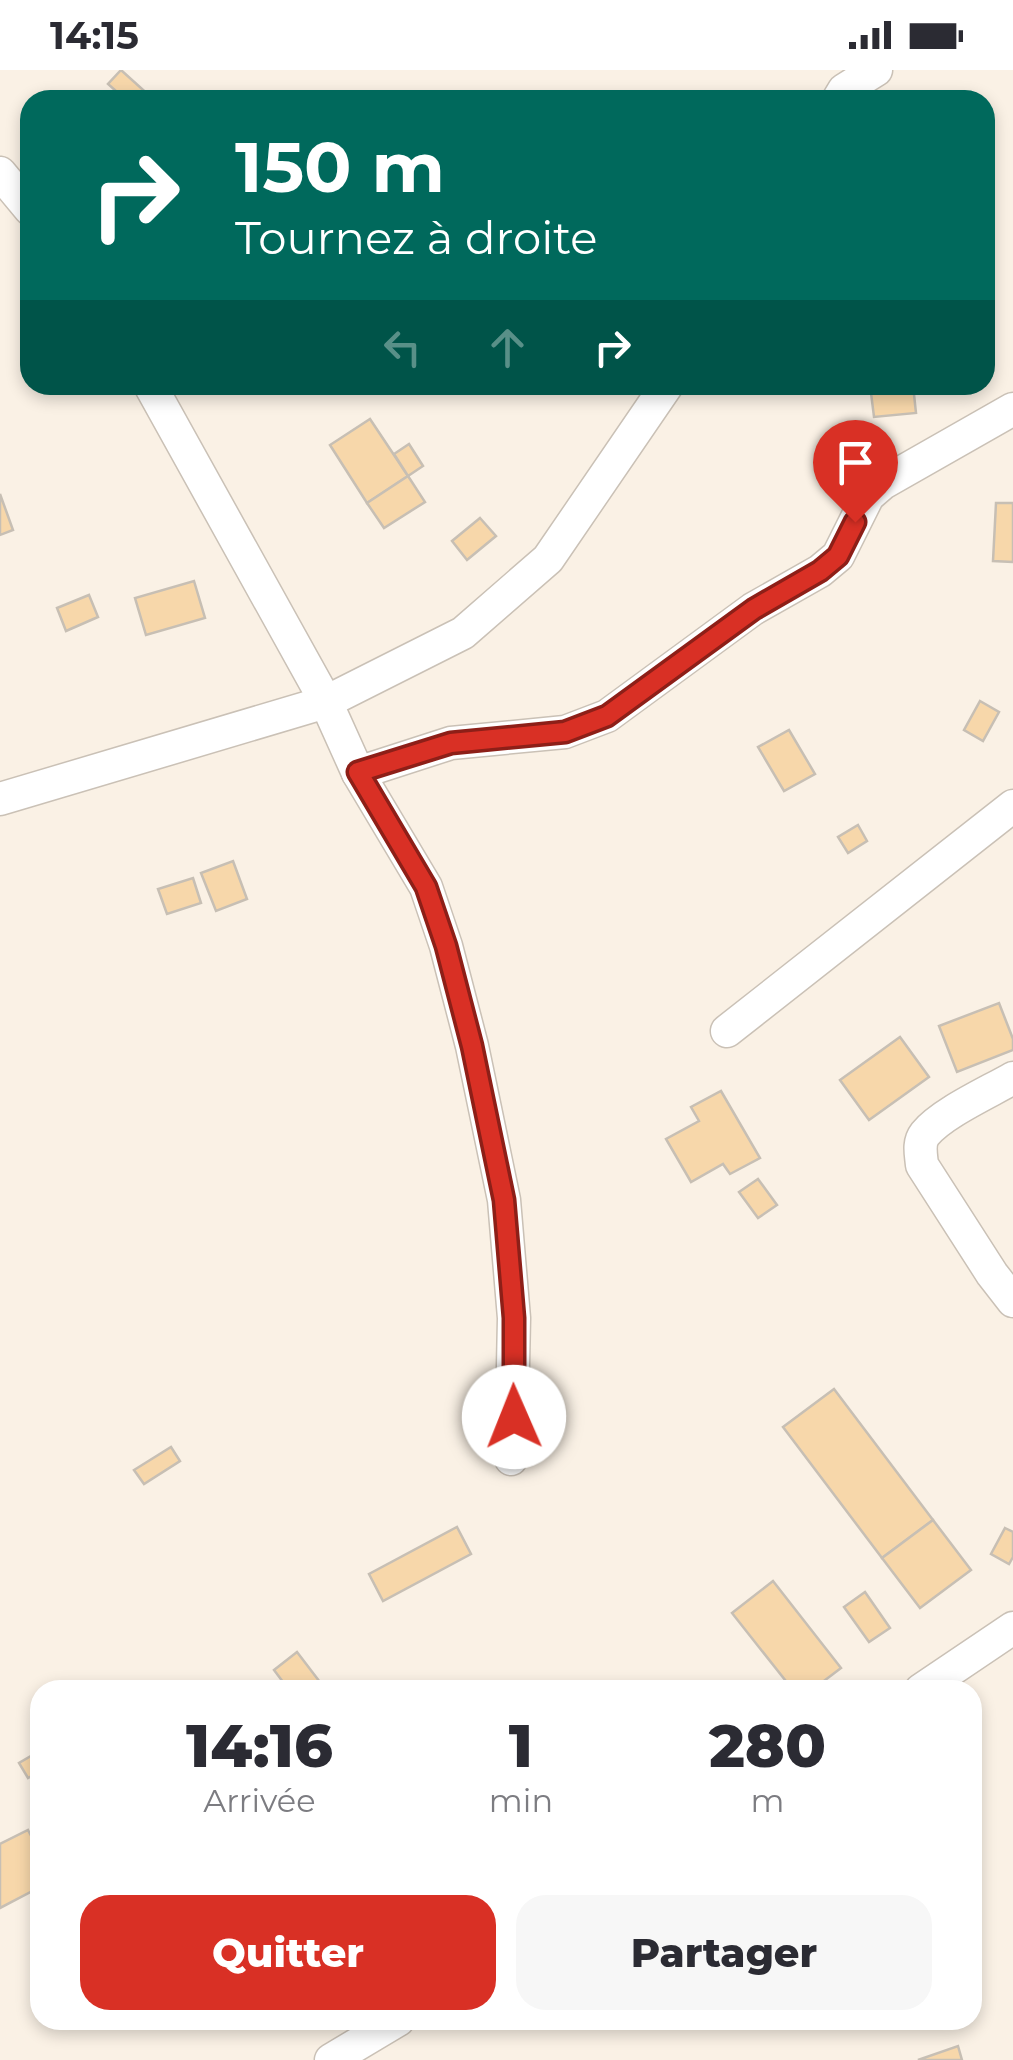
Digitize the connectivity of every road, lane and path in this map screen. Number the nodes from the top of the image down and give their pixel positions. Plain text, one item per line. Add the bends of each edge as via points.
1 (876, 70) edge
2 (844, 90) edge
3 (0, 172) edge
4 (20, 197) edge
5 (156, 395) edge
6 (659, 395) edge
7 (1013, 409) edge
8 (326, 702) junction
9 (358, 772) junction
10 (0, 798) edge
11 (1013, 806) edge
12 (727, 1032) dead end
13 (1013, 1078) edge
14 (1013, 1301) edge
15 (511, 1459) dead end
16 (1013, 1628) edge
17 (936, 1680) edge
18 (382, 2030) edge
19 (332, 2060) edge

1 - 2 street
3 - 4 street
5 - 8 street
6 - 8 street via 548,559 463,634
7 - 9 street via 884,483 868,496 838,556 607,716 565,732 451,743
8 - 9 street
8 - 10 street
9 - 15 street via 426,887 472,1046 504,1200 514,1318
11 - 12 street
13 - 14 street via 944,1118 920,1146 922,1164
16 - 17 street
18 - 19 street

